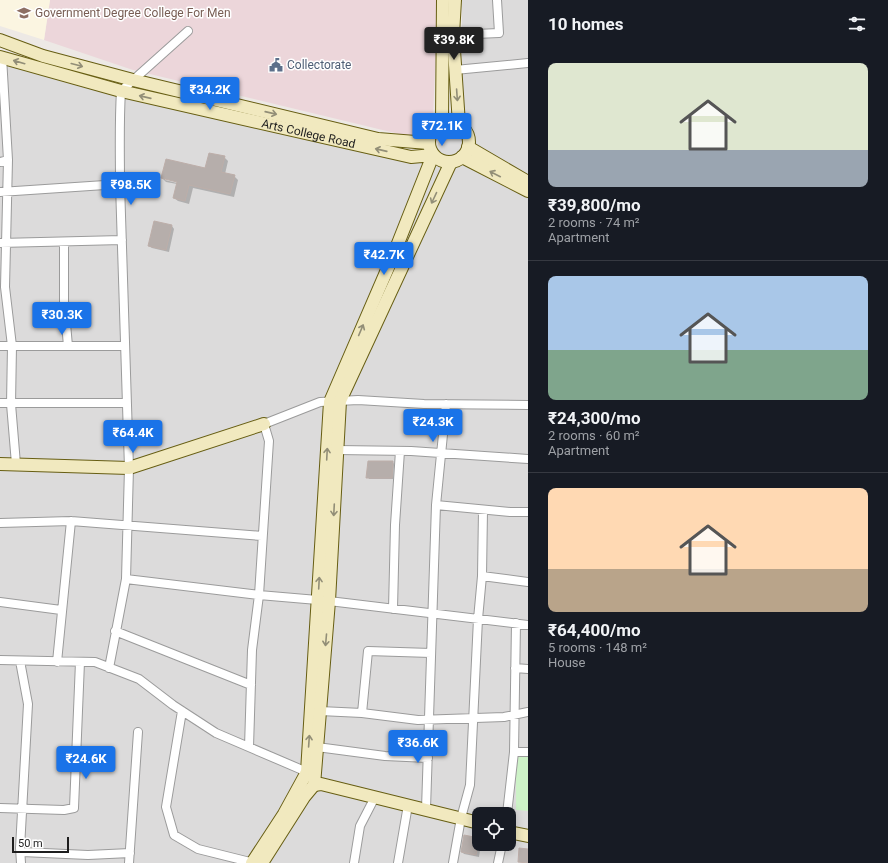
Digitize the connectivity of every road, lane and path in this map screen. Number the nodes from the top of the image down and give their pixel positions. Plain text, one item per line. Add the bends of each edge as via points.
1 (443, 0) edge
2 (455, 0) edge
3 (497, 0) edge
4 (188, 31) dead end
5 (453, 35) junction
6 (0, 40) edge
7 (1, 57) edge
8 (528, 63) edge
9 (455, 70) junction
10 (134, 80) junction
11 (121, 91) junction
12 (442, 122) junction
13 (459, 124) junction
14 (428, 143) junction
15 (465, 152) junction
16 (433, 155) junction
17 (4, 161) edge
18 (451, 162) junction
19 (528, 182) edge
20 (120, 184) junction
21 (4, 191) edge
22 (528, 192) edge
23 (122, 240) junction
24 (64, 242) junction
25 (3, 243) edge
26 (0, 346) edge
27 (12, 346) junction
28 (68, 346) junction
29 (125, 346) junction
30 (335, 401) junction
31 (0, 403) edge
32 (11, 403) junction
33 (126, 403) junction
34 (446, 404) junction
35 (528, 405) edge
36 (264, 424) junction
37 (337, 450) junction
38 (400, 451) junction
39 (442, 453) junction
40 (528, 460) edge
41 (0, 464) edge
42 (16, 464) junction
43 (129, 468) junction
44 (436, 505) junction
45 (483, 510) junction
46 (528, 512) edge
47 (71, 521) junction
48 (0, 523) edge
49 (128, 525) junction
50 (262, 536) junction
51 (482, 576) junction
52 (126, 580) junction
53 (528, 582) edge
54 (259, 595) junction
55 (324, 601) junction
56 (0, 602) edge
57 (393, 609) junction
58 (61, 610) junction
59 (434, 614) junction
60 (478, 619) junction
61 (516, 623) junction
62 (528, 625) edge
63 (115, 631) junction
64 (431, 653) junction
65 (0, 660) edge
66 (20, 661) junction
67 (57, 662) junction
68 (80, 662) junction
69 (109, 668) junction
70 (515, 668) junction
71 (528, 669) edge
72 (251, 685) junction
73 (182, 711) junction
74 (320, 711) junction
75 (528, 712) edge
76 (362, 713) junction
77 (514, 714) junction
78 (473, 718) junction
79 (429, 719) junction
80 (138, 732) dead end
81 (249, 747) junction
82 (317, 747) junction
83 (514, 752) junction
84 (528, 752) edge
85 (428, 758) junction
86 (306, 772) junction
87 (314, 785) junction
88 (375, 797) junction
89 (408, 805) junction
90 (508, 807) edge
91 (0, 808) edge
92 (22, 808) junction
93 (426, 809) junction
94 (461, 818) junction
95 (472, 821) edge
96 (516, 833) edge
97 (528, 836) edge
98 (501, 851) edge
99 (22, 852) junction
100 (130, 853) junction
101 (21, 863) edge
102 (129, 863) edge
103 (253, 863) edge
104 (262, 863) edge
105 (354, 863) edge
106 (398, 863) edge
107 (453, 863) edge
108 (498, 863) edge

1 - 12 main road
2 - 5 main road
3 - 5 street via 499,32
4 - 10 street
5 - 9 main road
6 -> 10 main road via 43,56
11 -> 7 main road, Arts College Road
7 - 17 street
8 - 9 street
9 -> 13 main road
10 - 11 street
10 -> 14 main road via 378,139
16 -> 11 main road, Arts College Road via 411,157
11 - 20 street via 118,131 121,140
12 - 13 main road
12 - 14 main road via 432,130
13 - 15 main road via 468,134
14 - 16 main road
15 - 18 main road
15 - 19 main road
22 -> 15 main road
16 - 18 main road via 441,161
30 -> 16 main road
17 - 21 street
18 -> 30 main road
20 - 21 street
20 - 23 street
21 - 25 street
23 - 24 street
23 - 29 street
24 - 25 street
24 - 28 street via 64,301
25 - 27 street
26 - 27 street
27 - 28 street
27 - 32 street
28 - 29 street
29 - 33 street
30 - 34 street
30 - 36 street via 320,402
30 - 37 main road
55 -> 30 main road
31 - 32 street
32 - 33 street
32 - 42 street
33 - 43 street
34 - 35 street
34 - 39 street
36 - 43 main road
36 - 50 street via 269,441
37 - 38 street
37 -> 55 main road
38 - 39 street
38 - 57 street
39 - 40 street
39 - 44 street
41 - 42 main road
42 - 43 main road
43 - 49 street
44 - 45 street
44 - 59 street
45 - 46 street
45 - 51 street
47 - 48 street
47 - 49 street
47 - 58 street
49 - 50 street
49 - 52 street
50 - 54 street
51 - 53 street
51 - 60 street
52 - 54 street
52 - 63 street
54 - 55 street
54 - 72 street via 252,650
55 - 57 street
55 -> 74 main road
86 -> 55 main road
56 - 58 street
57 - 59 street
58 - 67 street
59 - 60 street
59 - 64 street
60 - 61 street
60 - 78 street
61 - 62 street
61 - 70 street
63 - 69 street
63 - 72 street
64 - 76 street via 368,650
64 - 79 street
65 - 66 street
66 - 67 street
66 - 92 street via 28,704
67 - 68 street
68 - 69 street via 95,662
68 - 92 street via 74,808
69 - 73 street via 139,680
70 - 71 street
70 - 77 street
72 - 81 street
73 - 81 street via 216,732
73 - 103 street via 166,807 174,834 198,849
74 - 76 street
74 - 82 main road
75 - 77 street
76 - 79 street
77 - 78 street via 504,717
77 - 83 street
78 - 79 street
78 - 94 street via 470,785
79 - 85 street
80 - 100 street
81 - 86 street
82 - 85 street via 386,756
82 - 87 main road
83 - 84 street
83 - 90 street
85 - 93 street
86 - 87 street
86 - 103 main road via 284,814
87 - 88 main road via 321,784
87 - 104 main road
88 - 89 main road
88 - 105 street via 360,826
89 - 93 main road
89 - 106 street
91 - 92 street
92 - 99 street
93 - 94 main road
94 - 95 main road
94 - 107 street
96 - 97 main road
98 - 108 street
99 - 100 street via 88,856
99 - 101 street
100 - 102 street

